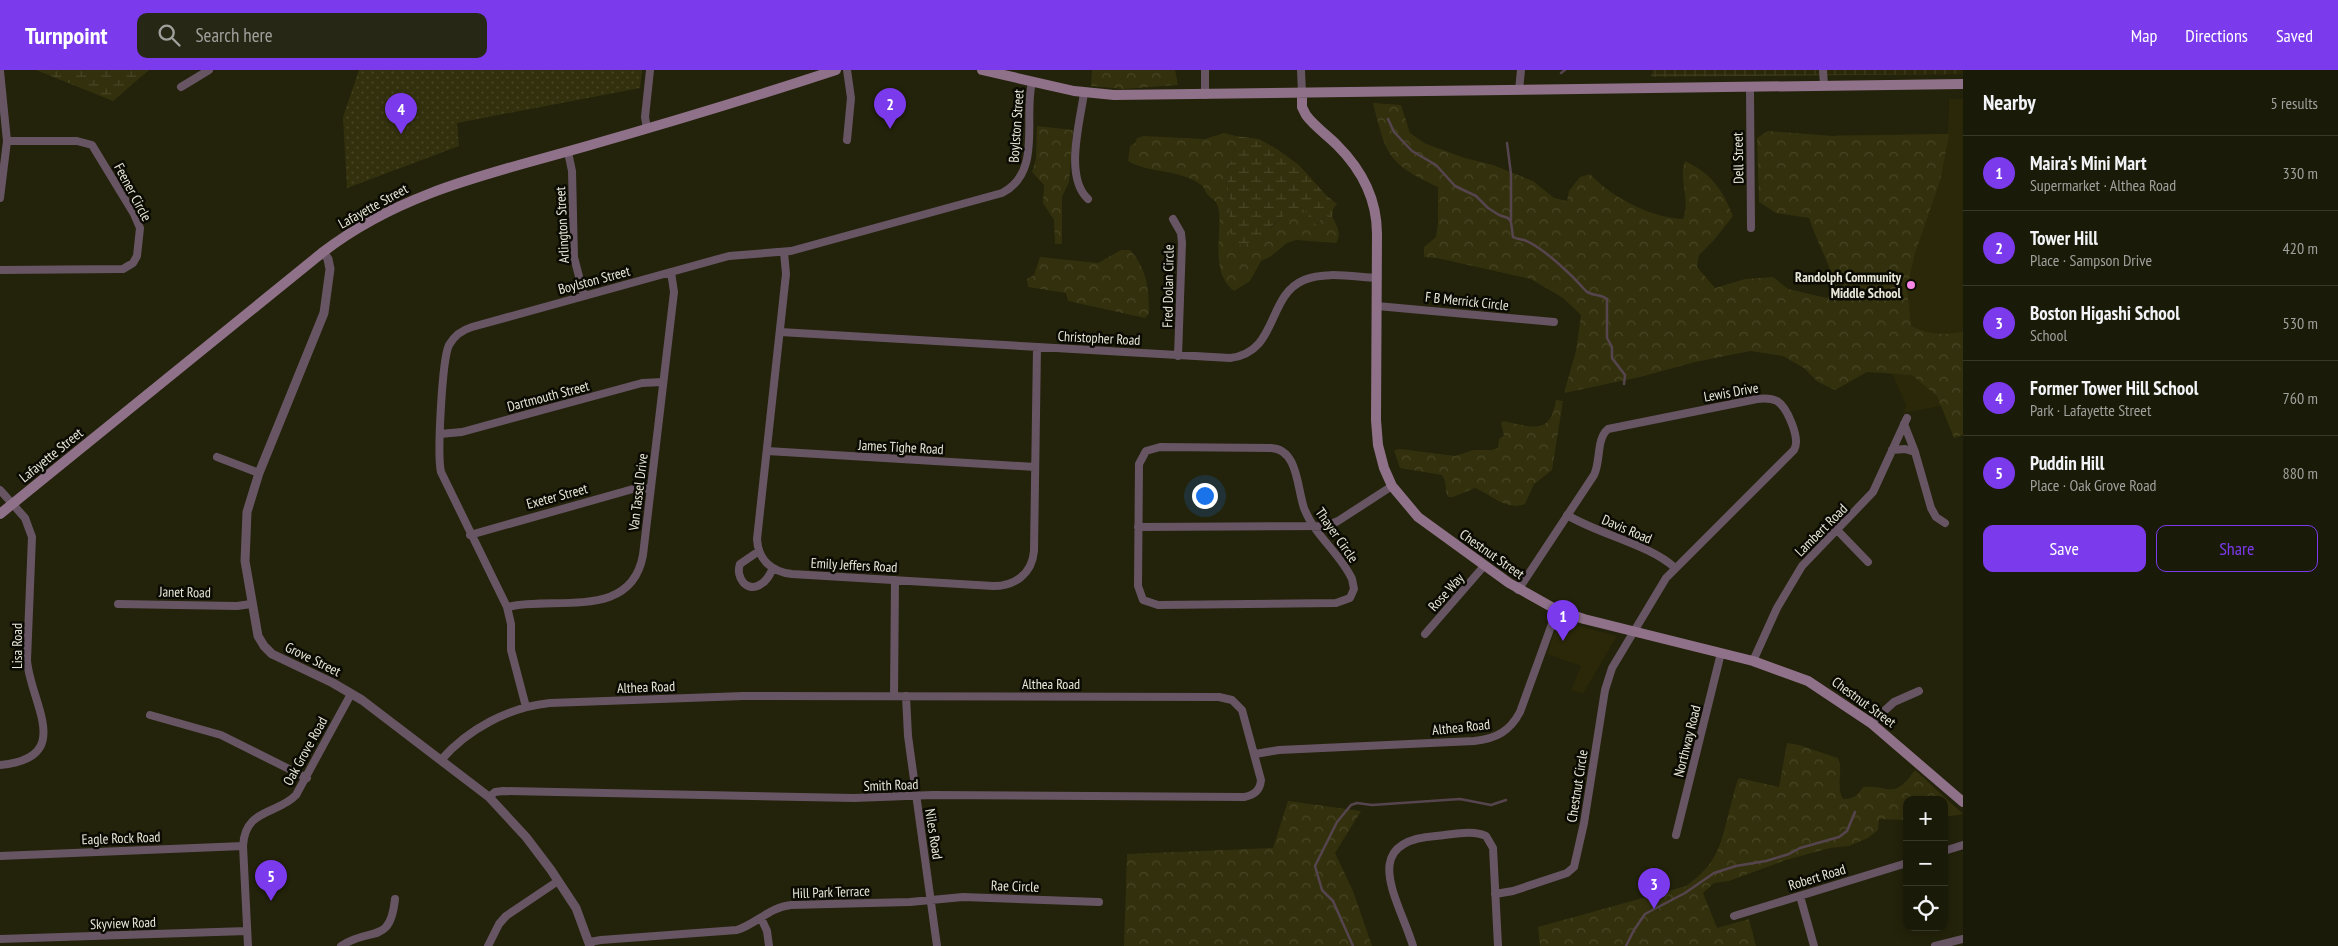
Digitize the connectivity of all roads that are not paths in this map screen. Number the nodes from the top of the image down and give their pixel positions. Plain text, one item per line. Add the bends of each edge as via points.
1 (209, 70) edge
2 (650, 70) edge
3 (836, 70) edge
4 (847, 70) edge
5 (982, 70) edge
6 (1205, 70) edge
7 (1301, 70) edge
8 (1521, 70) edge
9 (1823, 70) edge
10 (0, 71) edge
11 (1032, 82) junction
12 (1963, 84) edge
13 (1824, 86) junction
14 (181, 87) dead end
15 (1750, 87) junction
16 (1519, 90) junction
17 (1084, 93) junction
18 (1302, 93) junction
19 (1204, 94) junction
20 (647, 129) junction
21 (847, 140) dead end
22 (7, 141) junction
23 (568, 152) junction
24 (0, 198) edge
25 (1088, 199) dead end
26 (1173, 218) dead end
27 (1751, 228) dead end
28 (323, 252) junction
29 (784, 252) junction
30 (0, 270) edge
31 (671, 272) junction
32 (1377, 278) junction
33 (584, 296) junction
34 (1377, 306) junction
35 (1554, 322) dead end
36 (780, 332) junction
37 (1036, 347) junction
38 (1178, 356) junction
39 (663, 382) junction
40 (440, 434) junction
41 (1892, 450) junction
42 (767, 451) junction
43 (1915, 452) junction
44 (217, 457) dead end
45 (1035, 467) junction
46 (259, 473) junction
47 (1392, 486) junction
48 (651, 488) junction
49 (0, 490) edge
50 (12, 504) junction
51 (0, 514) edge
52 (1568, 515) junction
53 (1945, 523) dead end
54 (1314, 526) junction
55 (1138, 527) junction
56 (1836, 530) junction
57 (470, 535) junction
58 (759, 552) junction
59 (1868, 562) dead end
60 (1484, 566) junction
61 (773, 568) junction
62 (1675, 568) junction
63 (895, 580) junction
64 (1518, 590) junction
65 (118, 604) dead end
66 (251, 604) junction
67 (507, 607) junction
68 (1556, 610) junction
69 (1635, 632) junction
70 (1425, 634) dead end
71 (1721, 653) junction
72 (1753, 661) junction
73 (1919, 691) dead end
74 (351, 694) junction
75 (894, 696) junction
76 (906, 696) junction
77 (526, 707) junction
78 (150, 715) dead end
79 (1871, 723) junction
80 (1255, 754) junction
81 (441, 760) junction
82 (0, 764) edge
83 (306, 778) junction
84 (489, 797) junction
85 (916, 797) junction
86 (1963, 802) edge
87 (1676, 835) dead end
88 (1963, 845) edge
89 (243, 846) junction
90 (1948, 850) edge
91 (0, 856) edge
92 (1903, 864) edge
93 (558, 881) junction
94 (1496, 894) junction
95 (1800, 896) junction
96 (395, 899) dead end
97 (931, 900) junction
98 (1099, 902) dead end
99 (1734, 916) dead end
100 (761, 918) junction
101 (247, 930) junction
102 (1963, 939) edge
103 (0, 940) edge
104 (589, 944) edge
105 (248, 946) edge
106 (341, 946) edge
107 (488, 946) edge
108 (768, 946) edge
109 (937, 946) edge
110 (1413, 946) edge
111 (1498, 946) edge
112 (1814, 946) edge
113 (1935, 946) edge

1 - 14 street
2 - 20 street via 645,116
3 - 20 main road, Lafayette Street
4 - 21 street via 851,98
5 - 11 main road
6 - 19 street
7 - 18 street
8 - 16 street
9 - 13 street
10 - 22 street
11 - 17 main road
11 - 29 street, Boylston Street via 1027,165 1019,180 1007,191
12 - 13 main road
13 - 15 main road
15 - 16 main road
15 - 27 street, Dell Street
16 - 18 main road
17 - 19 main road
17 - 25 street via 1075,173 1078,188
18 - 19 main road
18 - 32 main road, Chestnut Street via 1306,116 1352,162 1371,195 1377,221
20 - 23 main road, Lafayette Street
22 - 24 street
22 - 30 street, Feener Circle via 77,141 92,145 136,219 140,240 136,260 123,269
23 - 28 main road, Lafayette Street via 416,198 370,220
23 - 33 street, Arlington Street via 572,171 574,257
26 - 38 street, Fred Dolan Circle via 1182,243
28 - 46 street, Grove Street via 330,269 324,313
28 - 50 main road, Lafayette Street
29 - 31 street, Boylston Street via 735,255
29 - 36 street via 786,274
31 - 33 street, Boylston Street
31 - 39 street, Van Tassel Drive via 674,292
32 - 34 main road, Chestnut Street
32 - 38 street, Christopher Road via 1328,276 1306,279 1288,291 1263,340 1249,353 1230,358
33 - 40 street, Boylston Street via 472,327 457,335 447,351
34 - 35 street, F B Merrick Circle
34 - 47 main road, Chestnut Street via 1376,434 1382,463
36 - 37 street, Christopher Road
36 - 42 street
37 - 38 street, Christopher Road
37 - 45 street, Emily Jeffers Road
39 - 40 street, Dartmouth Street via 642,383 462,432
39 - 48 street, Van Tassel Drive
40 - 57 street, Boylston Street via 441,472
41 - 43 street via 1905,448
41 - 43 street, Lambert Road via 1906,421
41 - 56 street, Lambert Road via 1870,497
42 - 45 street, James Tighe Road
42 - 58 street
43 - 53 street via 1929,504 1936,517
44 - 46 street
45 - 63 street, Emily Jeffers Road via 1034,556 1022,577 1014,583 998,586
46 - 66 street, Grove Street via 245,532
47 - 54 street via 1333,524
47 - 60 main road, Chestnut Street via 1418,517
48 - 57 street, Exeter Street via 632,488
48 - 67 street, Van Tassel Drive via 642,560 636,575 622,590 597,601
49 - 50 street, Lisa Road
50 - 51 main road, Lafayette Street
50 - 82 street, Lisa Road via 25,518 32,537 28,666 44,732 40,747 30,757
52 - 62 street, Davis Road via 1588,527 1660,557
52 - 62 street, Lewis Drive via 1594,475 1602,437 1608,429 1757,399 1776,401 1795,432 1796,447
52 - 64 street, Lewis Drive
54 - 55 street
54 - 55 street, Thayer Circle via 1304,509 1292,462 1283,450 1160,447 1149,449 1140,460
54 - 55 street, Thayer Circle via 1352,579 1354,589 1347,601 1150,604 1141,598 1138,590
56 - 59 street
56 - 72 street, Lambert Road via 1799,570
57 - 67 street, Boylston Street
58 - 61 street
58 - 61 street via 740,564 738,574 743,582 751,587 759,586
60 - 64 main road, Chestnut Street
60 - 70 street, Rose Way
61 - 63 street, Emily Jeffers Road via 792,574
62 - 69 street, Lewis Drive via 1658,588
63 - 75 street
64 - 68 main road, Chestnut Street
65 - 66 street, Janet Road
66 - 74 street, Grove Street via 258,636 268,650
67 - 77 street, Boylston Street via 511,650
68 - 69 main road, Chestnut Street
68 - 80 street, Althea Road via 1520,712 1499,735 1474,741 1279,750
69 - 71 main road, Chestnut Street
69 - 94 street, Chestnut Circle via 1612,668 1606,684 1574,867 1567,873
71 - 72 main road, Chestnut Street
71 - 87 street, Northway Road
72 - 79 main road, Chestnut Street via 1808,681
73 - 79 street via 1894,702
74 - 81 street, Grove Street
74 - 83 street, Oak Grove Road
75 - 76 street, Althea Road
75 - 77 street, Althea Road via 727,696
76 - 80 street, Althea Road via 1226,698 1242,710
76 - 85 street, Niles Road
77 - 81 street, Althea Road via 491,721
78 - 83 street via 221,735
79 - 86 main road, Chestnut Street
80 - 85 street, Smith Road via 1260,786 1253,794 1244,797
81 - 84 street, Grove Street
83 - 89 street, Oak Grove Road via 293,798 256,817 246,831
84 - 85 street, Smith Road via 503,791
84 - 93 street, Grove Street via 526,836
85 - 97 street, Niles Road
88 - 90 street
89 - 91 street, Eagle Rock Road
89 - 101 street, Oak Grove Road
92 - 95 street, Robert Road
93 - 104 street, Grove Street via 576,908
93 - 107 street via 506,916
94 - 110 street via 1492,848 1483,835 1423,837 1401,844 1390,859 1388,873
94 - 111 street
95 - 99 street, Robert Road
95 - 112 street
96 - 106 street via 392,919 383,934
97 - 98 street, Rae Circle via 963,897
97 - 100 street, Hill Park Terrace via 786,905
97 - 109 street, Niles Road
100 - 104 street, Hill Park Terrace via 743,928 726,932 606,939
100 - 108 street via 766,926
101 - 103 street, Skyview Road
101 - 105 street, Oak Grove Road
102 - 113 street

